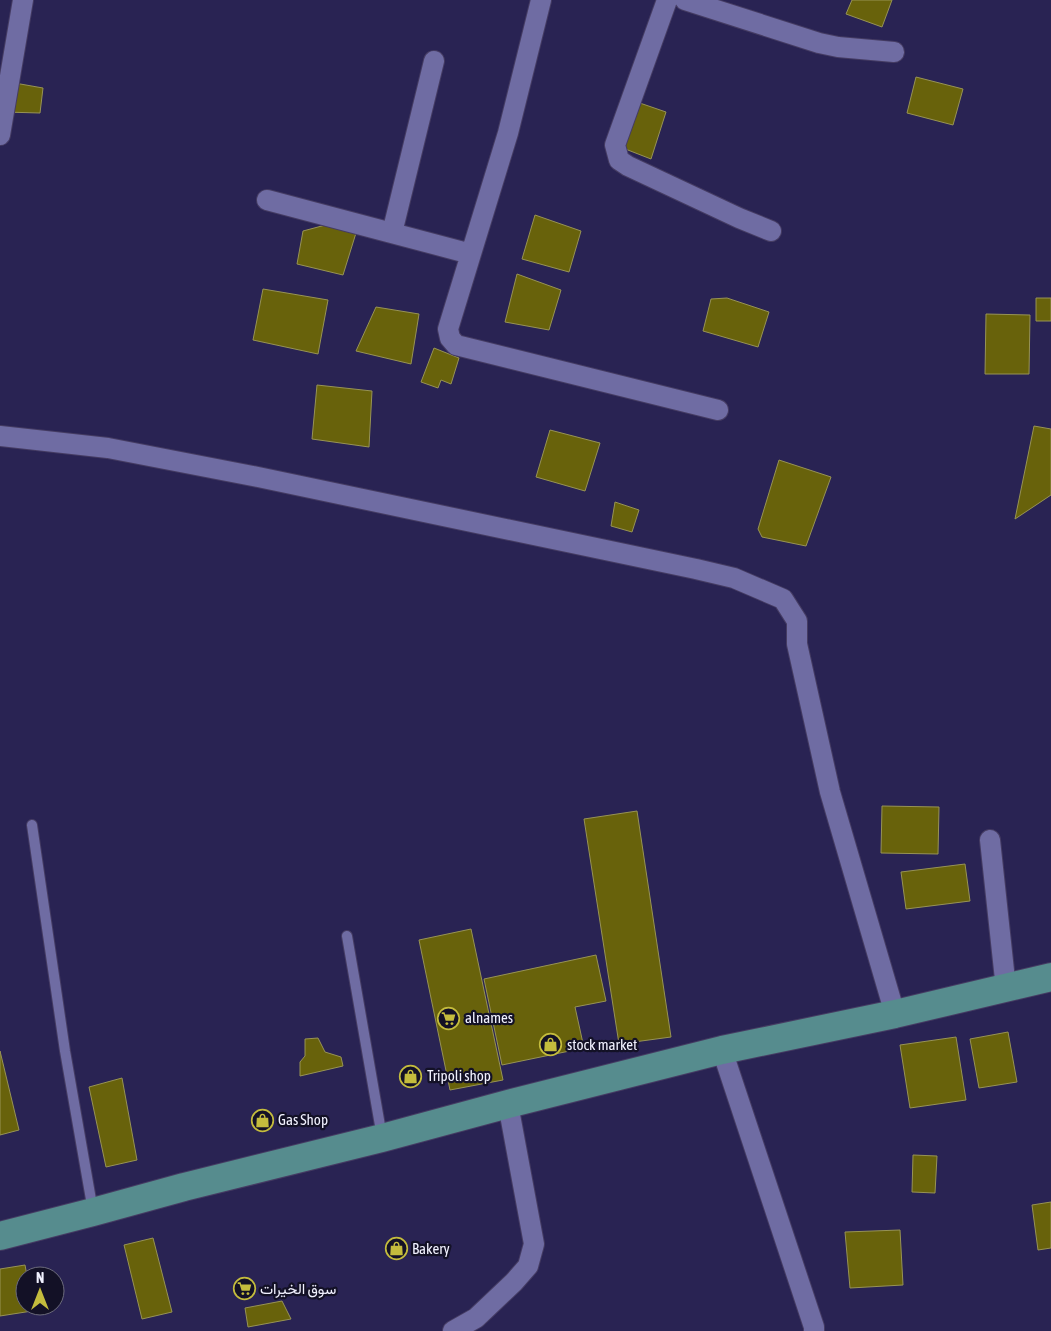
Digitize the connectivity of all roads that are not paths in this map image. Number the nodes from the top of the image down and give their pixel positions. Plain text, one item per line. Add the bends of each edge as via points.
1 (23, 0) edge
2 (541, 0) edge
3 (667, 0) edge
4 (685, 0) edge
5 (894, 52) dead end
6 (434, 61) dead end
7 (0, 135) edge
8 (267, 200) dead end
9 (771, 231) dead end
10 (392, 233) junction
11 (471, 254) junction
12 (718, 410) dead end
13 (0, 436) edge
14 (32, 826) dead end
15 (990, 840) dead end
16 (347, 936) dead end
17 (1051, 977) edge
18 (1006, 989) junction
19 (895, 1014) junction
20 (722, 1050) junction
21 (508, 1104) junction
22 (382, 1138) junction
23 (93, 1212) junction
24 (0, 1236) edge
25 (453, 1331) edge
26 (814, 1331) edge

1 - 7 street
2 - 11 street via 508,133
3 - 9 street via 615,145 619,160
4 - 5 street via 819,43
6 - 10 street
8 - 10 street
10 - 11 street
11 - 12 street via 448,329 456,344
13 - 19 street via 108,448 278,481 696,569 734,578 783,599 796,620 796,644 830,792
14 - 23 lane via 65,1051
15 - 18 street
16 - 22 lane
17 - 18 main road
18 - 19 main road
19 - 20 main road
20 - 21 main road
20 - 26 street
21 - 22 main road
21 - 25 street via 534,1244 528,1266 514,1282 476,1318
22 - 23 main road
23 - 24 main road

